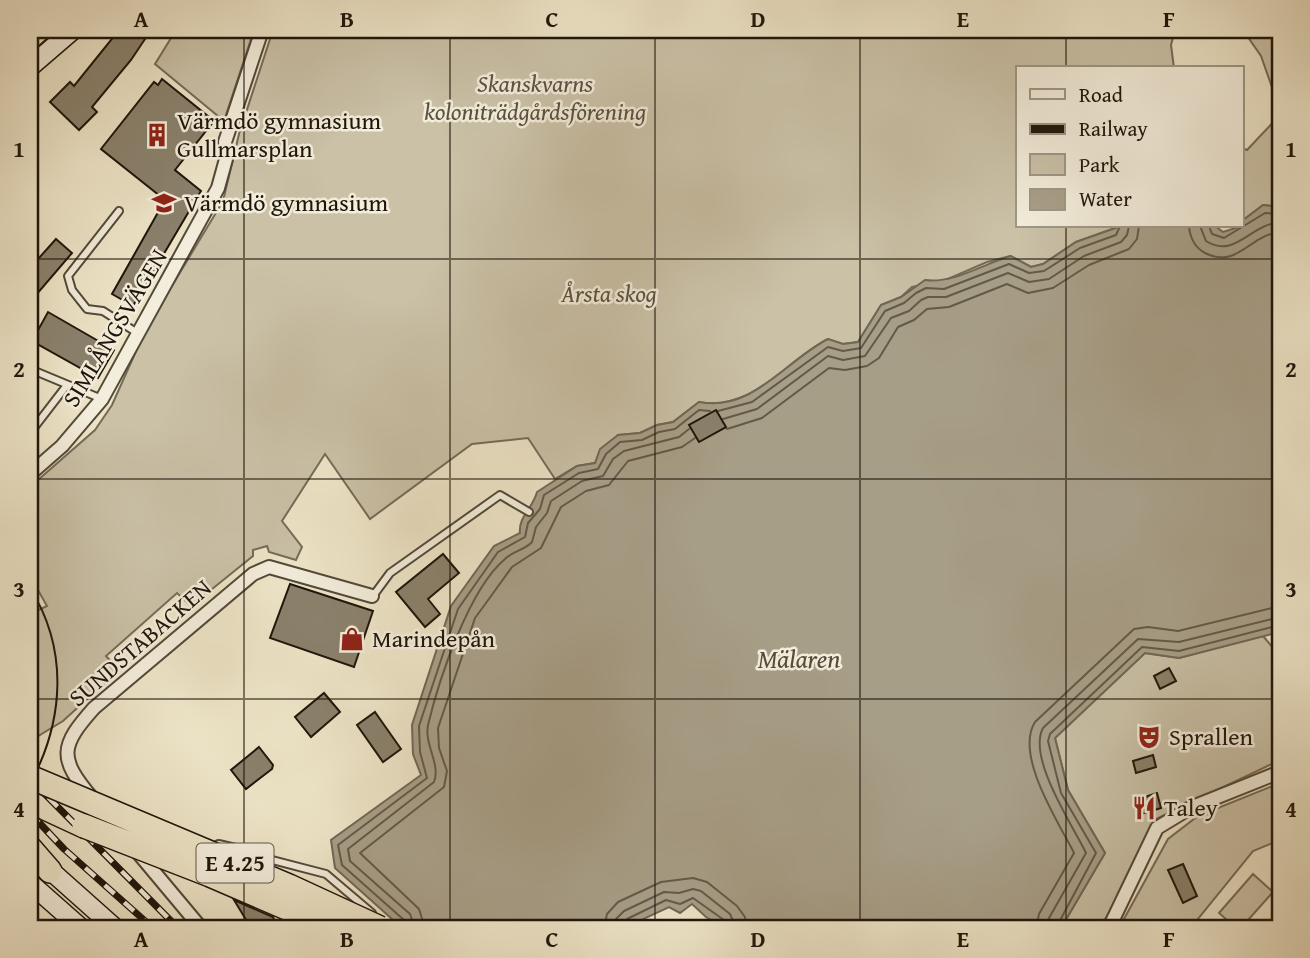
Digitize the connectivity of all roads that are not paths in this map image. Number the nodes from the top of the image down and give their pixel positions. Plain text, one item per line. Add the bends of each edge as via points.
1 (38, 30) edge
2 (73, 30) edge
3 (262, 30) edge
4 (30, 37) edge
5 (30, 68) edge
6 (119, 211) dead end
7 (30, 322) edge
8 (30, 329) edge
9 (139, 334) junction
10 (30, 369) edge
11 (67, 385) junction
12 (102, 400) junction
13 (30, 433) edge
14 (30, 474) edge
15 (529, 512) dead end
16 (372, 596) joint
17 (30, 770) edge
18 (1280, 772) edge
19 (30, 776) edge
20 (30, 801) edge
21 (88, 802) junction
22 (30, 811) edge
23 (83, 826) junction
24 (30, 850) edge
25 (139, 854) junction
26 (253, 855) joint
27 (50, 871) joint
28 (30, 883) edge
29 (81, 928) edge
30 (115, 928) edge
31 (201, 928) edge
32 (333, 928) edge
33 (380, 928) edge
34 (389, 928) edge
35 (1109, 928) edge

1 - 4 highway
2 - 5 main road
3 - 9 street, SIMLÅNGSVÄGEN via 225,142 219,188
6 - 9 lane via 68,276 72,290 87,309 103,311
7 - 8 lane
9 - 12 street, SIMLÅNGSVÄGEN
10 - 11 lane
11 - 12 lane
11 - 13 lane
12 - 14 street, SIMLÅNGSVÄGEN
15 - 16 lane via 500,495 390,573
16 - 25 street, SUNDSTABACKEN via 269,567 253,574 94,708 71,733 70,768
17 - 21 highway, bridge
18 - 35 street via 1190,808 1157,828
19 - 21 highway, E 4.25, bridge
20 - 23 highway, E 4.25
21 - 33 highway, E 4.25, bridge
22 - 23 highway
23 - 32 highway, E 4.25, bridge
24 - 27 highway
25 - 26 street via 161,842 187,840
25 - 31 street, SUNDSTABACKEN
26 - 34 lane via 326,874
27 - 30 main road
28 - 29 main road

